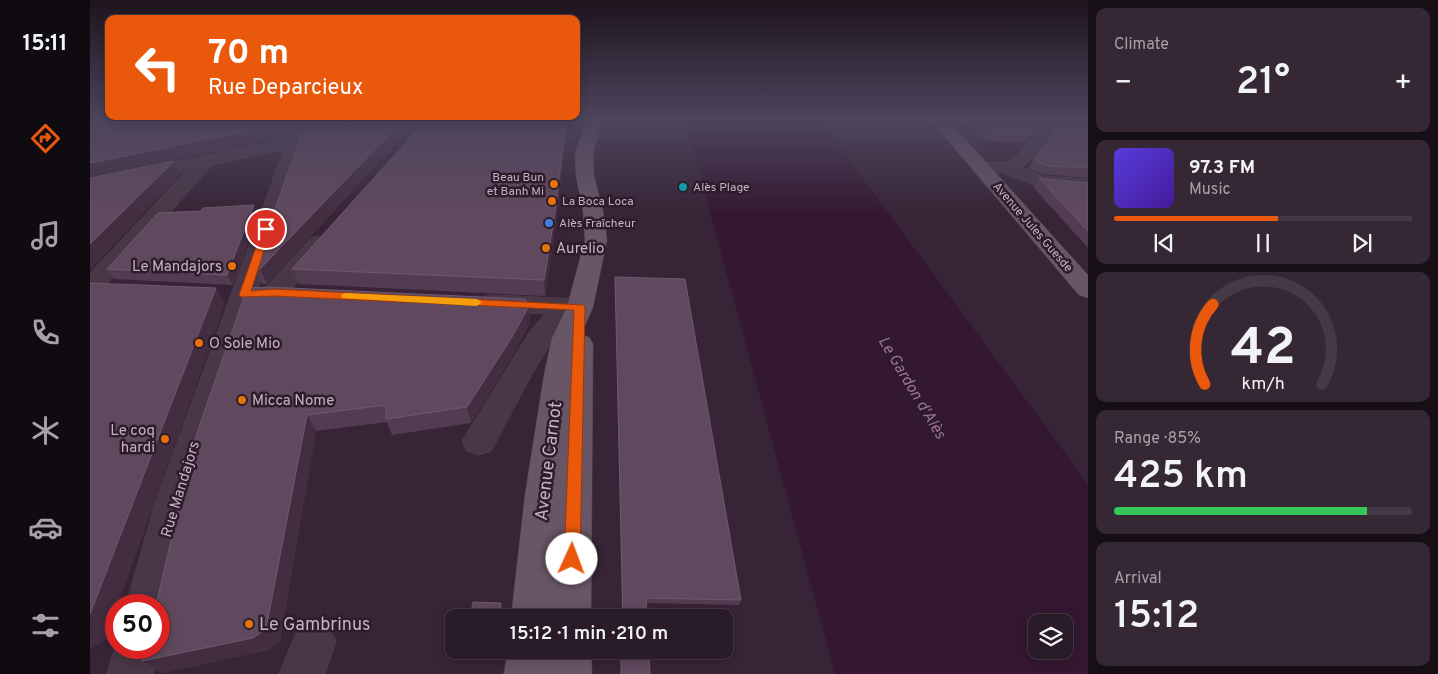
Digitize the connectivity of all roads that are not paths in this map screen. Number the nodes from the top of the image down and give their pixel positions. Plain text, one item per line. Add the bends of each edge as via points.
1 (256, 150) edge
2 (293, 150) edge
3 (585, 150) edge
4 (966, 150) edge
5 (1028, 150) edge
6 (206, 161) junction
7 (980, 166) junction
8 (1003, 167) junction
9 (1088, 185) edge
10 (90, 186) edge
11 (333, 228) edge
12 (90, 288) edge
13 (119, 289) edge
14 (1088, 290) edge
15 (245, 294) junction
16 (304, 294) edge
17 (472, 302) edge
18 (580, 307) junction
19 (479, 441) dead end
20 (151, 594) edge
21 (533, 609) edge
22 (570, 609) edge
23 (134, 659) edge
24 (529, 659) edge
25 (569, 659) edge
26 (130, 674) edge
27 (527, 674) edge
28 (569, 674) edge

1 - 6 street
2 - 15 street, Rue Mandajors
3 - 18 main road, Avenue Carnot via 585,176 596,240
4 - 7 main road, Avenue Jules Guesde
5 - 8 street via 1015,164
6 - 10 street
6 - 12 street
7 - 8 street
7 - 14 main road, Avenue Jules Guesde
8 - 9 street via 1039,181
11 - 15 street
12 - 13 street
15 - 16 street
15 - 20 street, Rue Mandajors via 173,503
17 - 18 street
18 - 19 street via 556,319 540,338
18 - 21 main road, Avenue Carnot via 566,338 559,375 543,495
18 - 22 main road, Avenue Carnot
23 - 26 street
24 - 27 main road
25 - 28 main road

